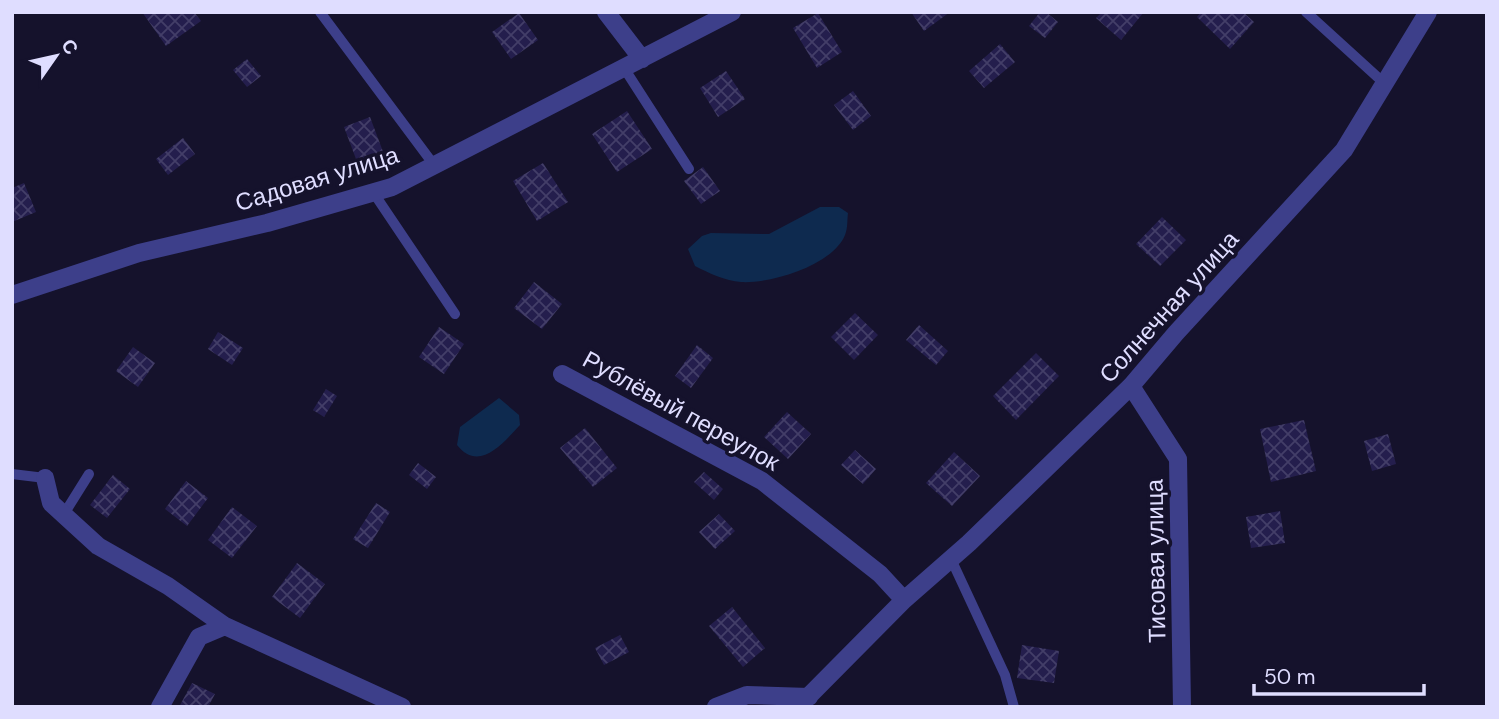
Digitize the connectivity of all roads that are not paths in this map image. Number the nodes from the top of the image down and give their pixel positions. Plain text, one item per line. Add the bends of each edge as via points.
1 (320, 12) edge
2 (606, 12) edge
3 (732, 12) edge
4 (1306, 12) edge
5 (1428, 12) edge
6 (642, 59) junction
7 (624, 68) junction
8 (1384, 83) junction
9 (434, 165) junction
10 (689, 169) dead end
11 (373, 192) junction
12 (12, 295) edge
13 (455, 314) dead end
14 (562, 374) dead end
15 (1131, 386) junction
16 (12, 474) edge
17 (89, 474) dead end
18 (45, 478) joint
19 (64, 514) junction
20 (951, 559) junction
21 (904, 600) junction
22 (225, 626) junction
23 (377, 702) edge
24 (804, 702) edge
25 (160, 707) edge
26 (402, 707) edge
27 (716, 707) edge
28 (1014, 707) edge
29 (1182, 707) edge

1 - 9 lane
2 - 6 street
3 - 6 street, Садовая улица
4 - 8 lane
5 - 8 street, Солнечная улица
6 - 7 street, Садовая улица
7 - 9 street, Садовая улица
7 - 10 lane
8 - 15 street, Солнечная улица via 1344,150
9 - 11 street, Садовая улица
11 - 12 street, Садовая улица via 139,253
11 - 13 lane
14 - 21 street, Рублёвый переулок via 762,481 870,566
15 - 20 street, Солнечная улица
15 - 29 street, Тисовая улица via 1178,459
16 - 18 lane
17 - 19 lane
18 - 19 street via 51,503
19 - 22 street via 98,546
20 - 21 street, Солнечная улица
20 - 28 lane via 1005,675
21 - 24 street, Солнечная улица
22 - 23 street
22 - 25 street via 200,637
23 - 26 street
24 - 27 street via 747,695

